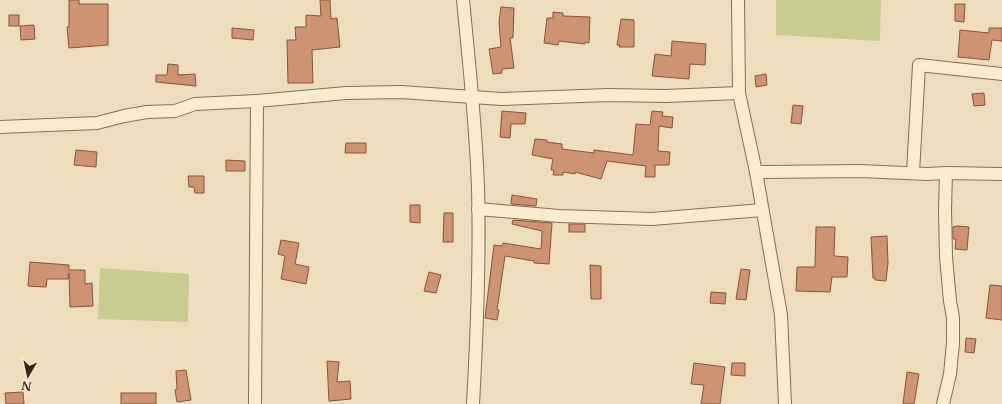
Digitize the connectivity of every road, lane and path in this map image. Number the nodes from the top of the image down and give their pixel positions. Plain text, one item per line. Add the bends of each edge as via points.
1 (464, 0) edge
2 (738, 0) edge
3 (1002, 74) edge
4 (739, 93) junction
5 (473, 98) junction
6 (257, 101) junction
7 (0, 127) edge
8 (756, 172) junction
9 (913, 173) junction
10 (946, 173) junction
11 (1002, 174) edge
12 (478, 209) junction
13 (762, 210) junction
14 (254, 404) edge
15 (473, 404) edge
16 (785, 404) edge
17 (943, 404) edge

1 - 5 street
2 - 4 street
3 - 9 street via 919,65
4 - 5 street via 501,100
4 - 8 street
5 - 6 street via 401,92 346,93
5 - 12 street
6 - 7 street via 195,104 175,111 147,112 97,123
6 - 14 street
8 - 9 street
8 - 13 street
9 - 10 street
10 - 11 street
10 - 17 street via 946,257 953,318 953,344
12 - 13 street via 559,216 652,219
12 - 15 street via 479,258
13 - 16 street via 781,315

